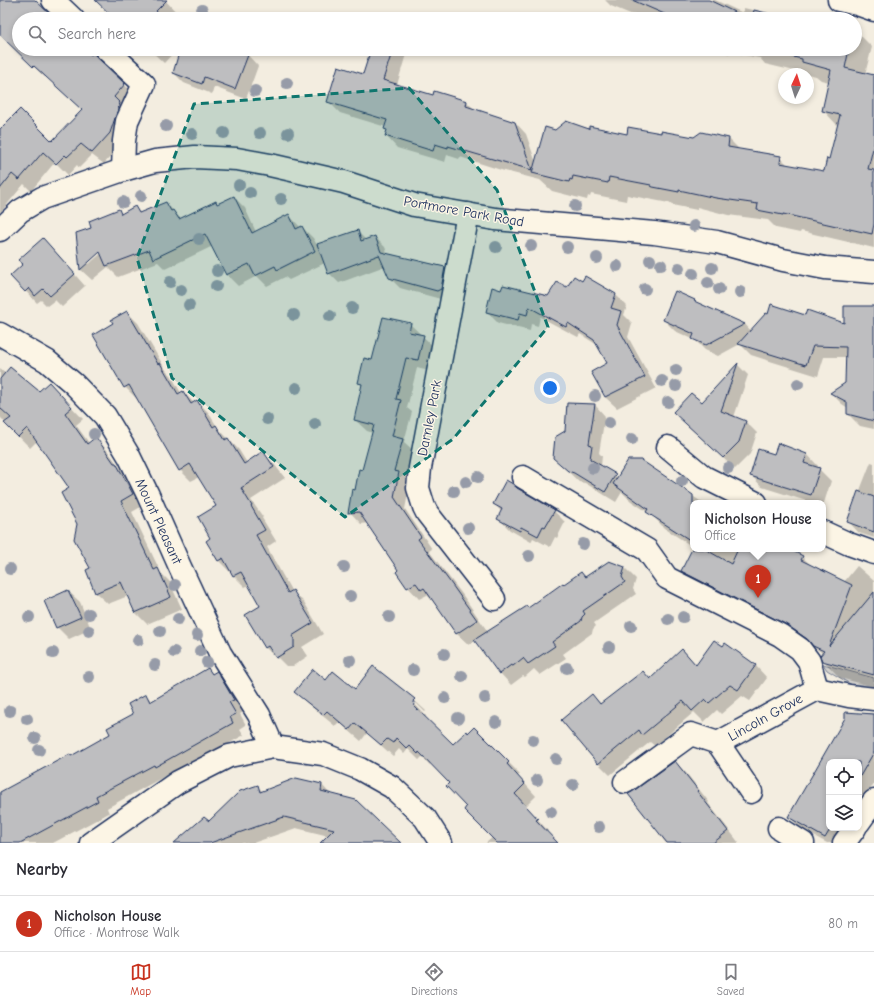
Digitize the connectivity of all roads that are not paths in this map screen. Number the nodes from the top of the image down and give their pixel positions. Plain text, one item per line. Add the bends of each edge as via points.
1 (53, 0) edge
2 (839, 0) edge
3 (874, 10) edge
4 (66, 12) edge
5 (114, 56) edge
6 (123, 170) junction
7 (468, 214) junction
8 (0, 230) edge
9 (874, 272) edge
10 (0, 334) edge
11 (668, 447) dead end
12 (523, 477) dead end
13 (750, 500) edge
14 (826, 533) edge
15 (874, 553) edge
16 (494, 600) dead end
17 (817, 689) junction
18 (874, 699) edge
19 (718, 743) junction
20 (273, 746) junction
21 (625, 782) dead end
22 (751, 792) dead end
23 (874, 801) edge
24 (862, 818) edge
25 (779, 828) dead end
26 (853, 831) edge
27 (91, 843) edge
28 (441, 843) edge
29 (803, 843) edge
30 (844, 843) edge

1 - 4 street
2 - 3 street
5 - 6 street via 144,84 127,121
6 - 7 street, Portmore Park Road via 155,161 195,157 237,159 344,182 414,205
6 - 8 street, Portmore Park Road via 42,198 20,211
7 - 9 street, Portmore Park Road via 717,242 783,260 825,268
7 - 16 street, Darnley Park via 418,488 428,513
10 - 20 street, Mount Pleasant via 47,361 105,416 148,495 220,653 259,715
11 - 13 street via 704,476
12 - 17 street via 647,550 667,578 780,635 800,649 809,661
14 - 15 street
17 - 18 street, Lincoln Grove
17 - 19 street, Lincoln Grove
19 - 21 street, Lincoln Grove via 691,734
19 - 22 street
20 - 27 street via 229,756 178,782
20 - 28 street via 323,754 360,769 392,788 424,818
23 - 24 street
25 - 29 street
26 - 30 street

